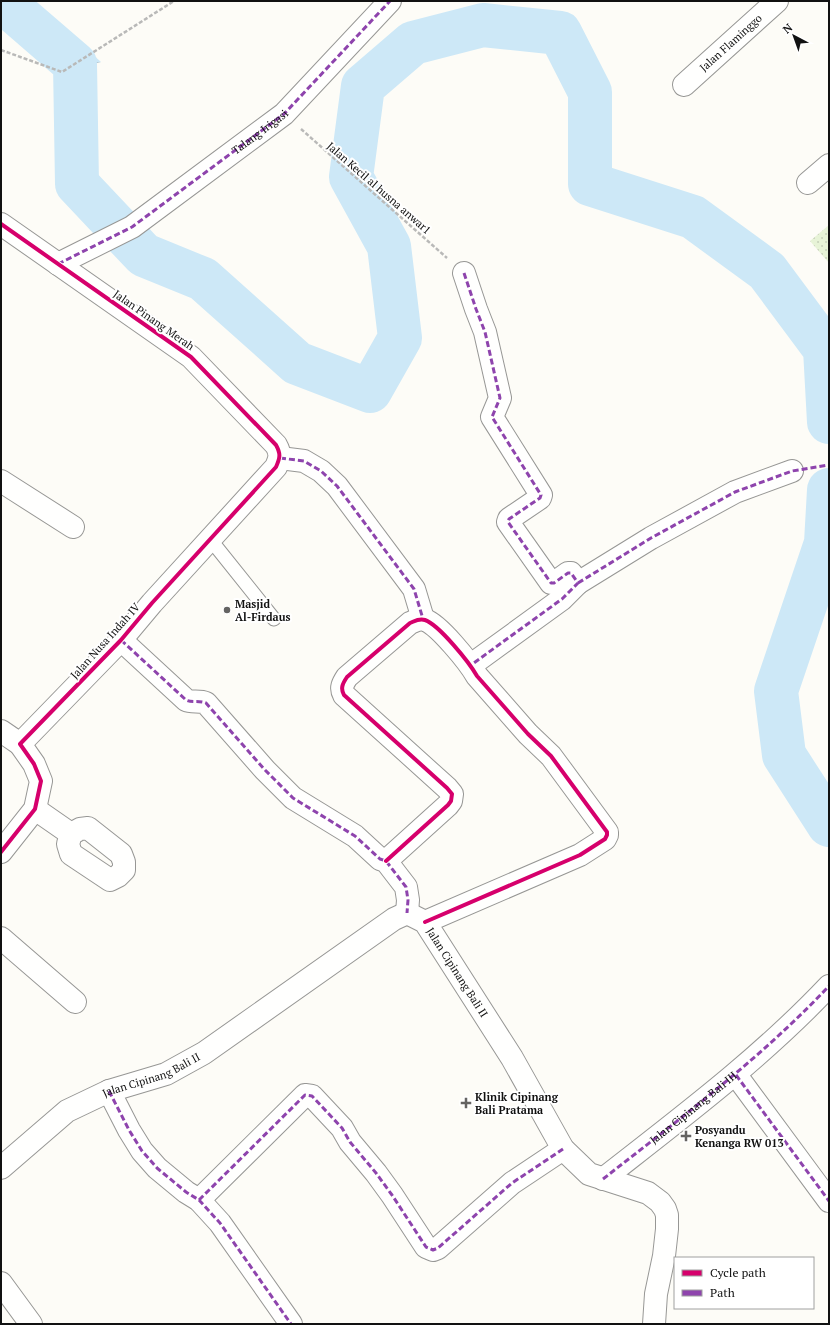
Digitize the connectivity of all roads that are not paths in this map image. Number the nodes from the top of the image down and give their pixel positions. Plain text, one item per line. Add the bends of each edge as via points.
1 (390, 1) edge
2 (777, 1) edge
3 (684, 85) dead end
4 (829, 165) edge
5 (808, 183) dead end
6 (1, 224) edge
7 (58, 264) junction
8 (464, 273) road end
9 (280, 455) junction
10 (792, 471) dead end
11 (1, 481) edge
12 (74, 527) dead end
13 (210, 539) junction
14 (578, 583) junction
15 (274, 619) dead end
16 (423, 619) junction
17 (121, 640) junction
18 (470, 665) junction
19 (1, 731) edge
20 (20, 744) junction
21 (35, 809) junction
22 (71, 834) dead end
23 (1, 852) edge
24 (386, 861) junction
25 (416, 918) junction
26 (1, 938) edge
27 (829, 986) edge
28 (75, 1002) dead end
29 (736, 1075) junction
30 (109, 1091) junction
31 (563, 1149) junction
32 (1, 1168) edge
33 (603, 1179) junction
34 (199, 1200) junction
35 (829, 1201) edge
36 (1, 1283) edge
37 (31, 1324) edge
38 (291, 1324) edge
39 (654, 1324) edge

1 - 7 street, Talang Irigasi via 284,114 132,227
2 - 3 street, Jalan Flaminggo
4 - 5 street
6 - 7 street, Jalan Pinang Merah
7 - 9 street, Jalan Pinang Merah via 191,357 276,446
8 - 14 street via 485,332 500,398 492,418 541,495 508,522 551,583 568,573
9 - 13 street, Jalan Nusa Indah IV via 276,467
9 - 16 street via 304,461 321,471 337,486 414,589
10 - 14 street via 735,492 651,538
11 - 12 street
13 - 15 lane
13 - 17 street, Jalan Nusa Indah IV
14 - 18 street via 562,599
16 - 18 street via 435,626
16 - 24 street via 410,623 347,677 342,685 344,695 452,794 448,805
17 - 20 street, Jalan Nusa Indah IV
17 - 24 street via 186,700 206,703 293,798 354,836 380,859
18 - 25 street via 528,734 551,756 607,835 605,839 580,854
19 - 20 street
20 - 21 street via 34,764 41,781
21 - 22 street
21 - 23 street
24 - 25 street via 406,887 408,900
25 - 30 street, Jalan Cipinang Bali II via 394,920 204,1053 166,1074
25 - 31 street, Jalan Cipinang Bali II via 512,1058
26 - 28 street
27 - 29 street
29 - 33 street, Jalan Cipinang Bali III
29 - 35 street, Jalan Cipinang Bali III
30 - 32 street, Jalan Cipinang Bali II via 67,1111
30 - 34 street via 129,1130 156,1168
31 - 33 street, Jalan Cipinang Bali II via 588,1174
31 - 34 street via 512,1183 433,1250 426,1247 392,1195 342,1128 312,1096 305,1096
33 - 39 street, Jalan Cipinang Bali II via 648,1193 665,1208 667,1229 656,1294
34 - 38 street via 220,1223
36 - 37 street

